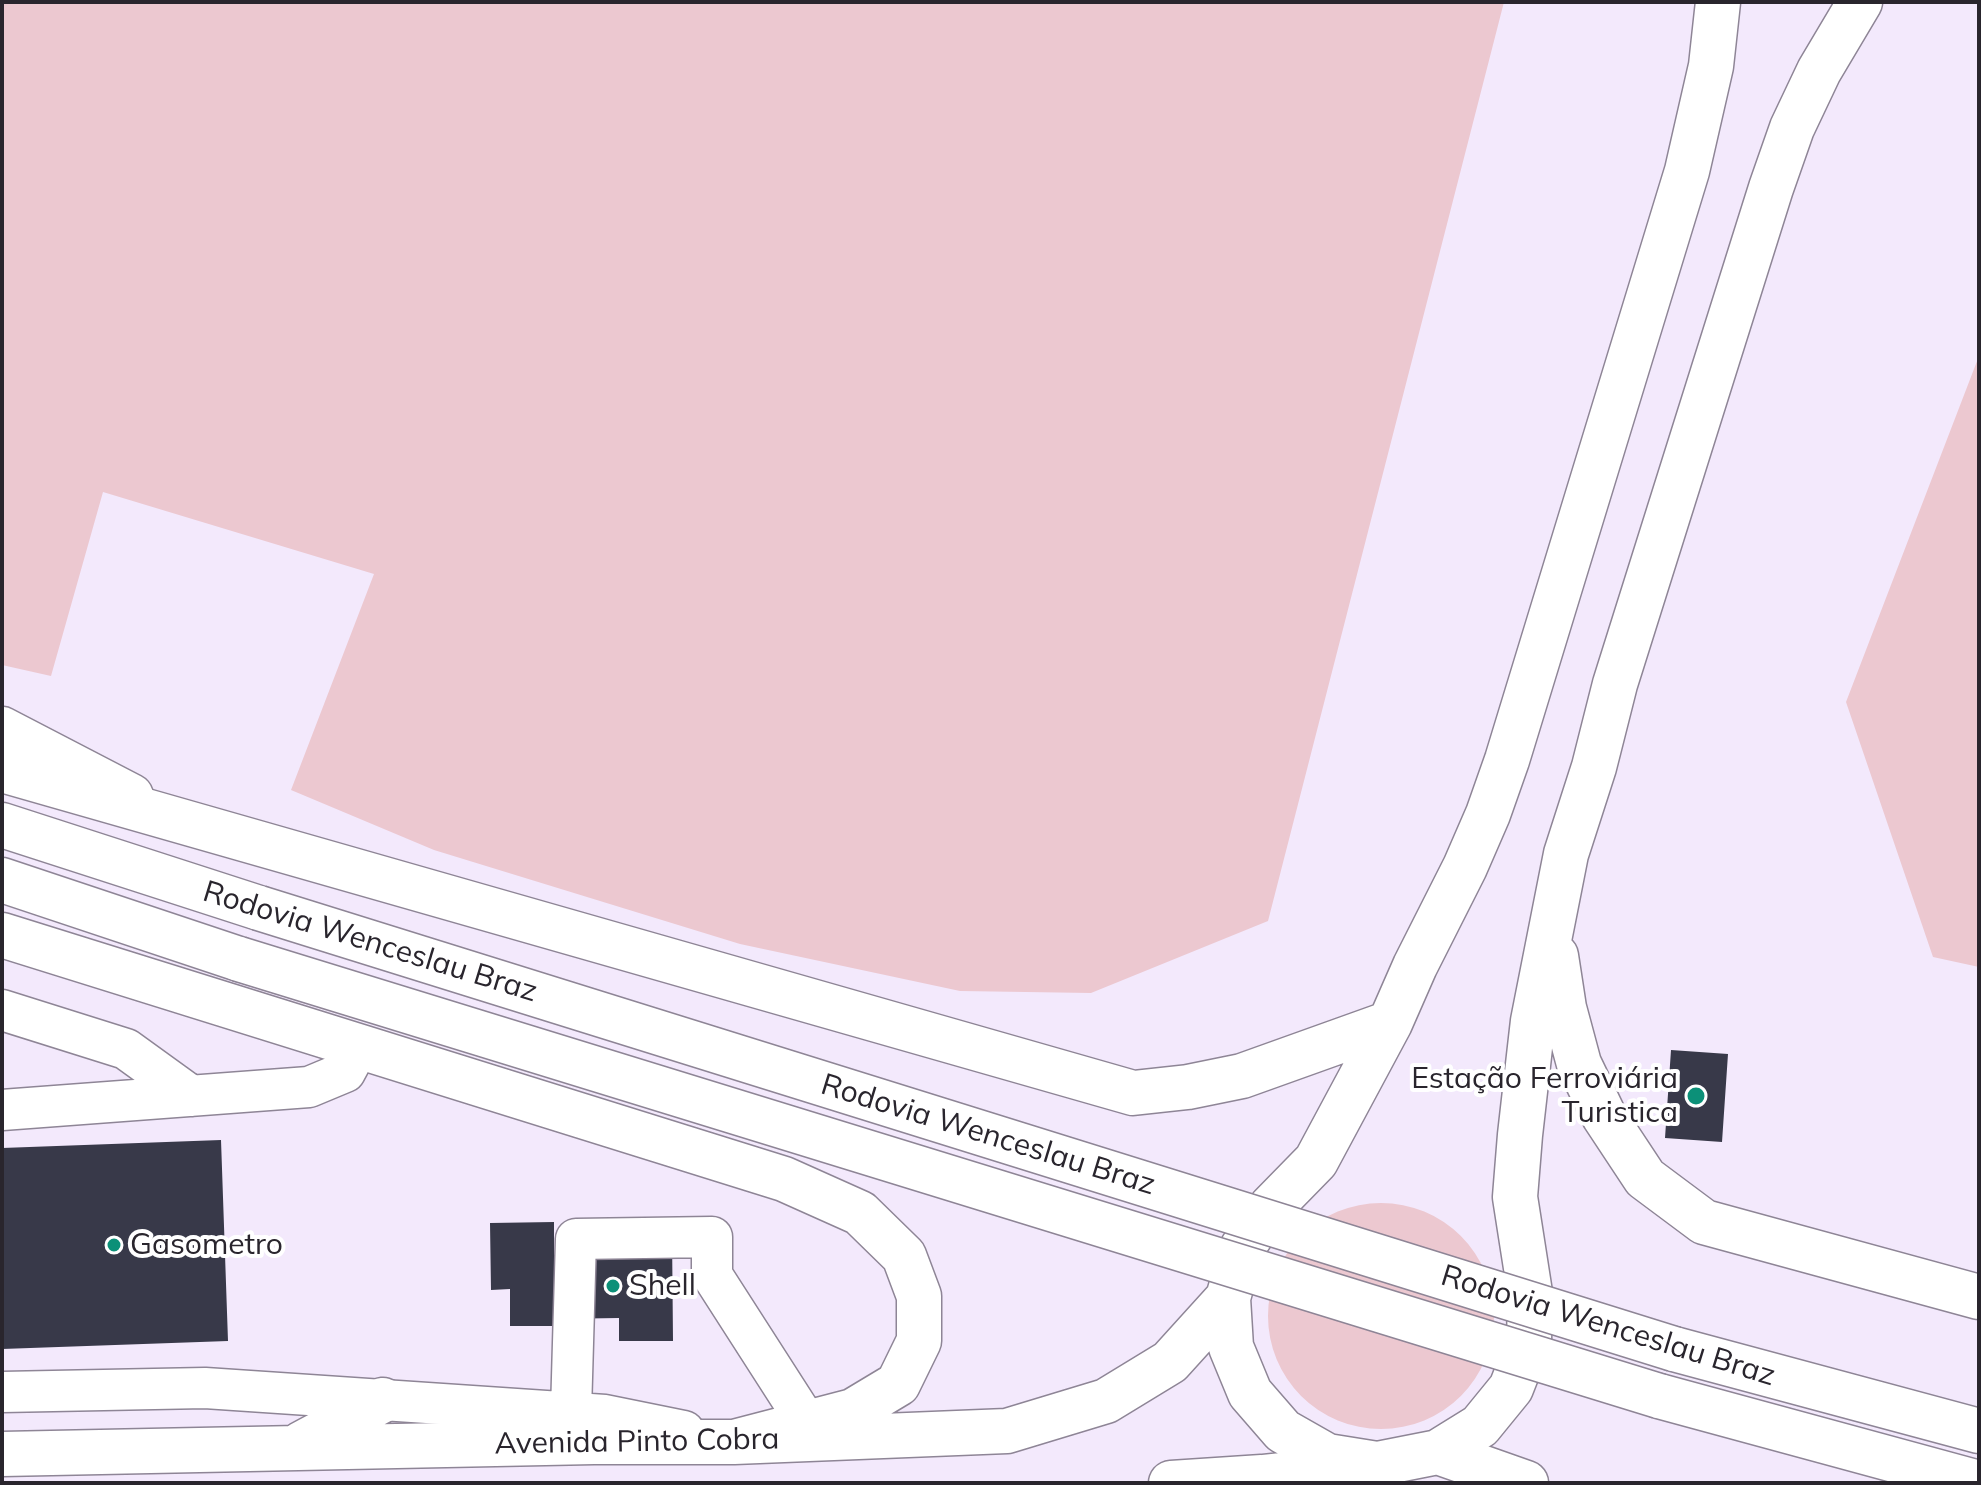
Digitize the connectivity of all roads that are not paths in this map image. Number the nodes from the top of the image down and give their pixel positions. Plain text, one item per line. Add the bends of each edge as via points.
1 (1718, 2) edge
2 (1860, 2) edge
3 (2, 729) edge
4 (2, 770) edge
5 (172, 818) junction
6 (2, 825) edge
7 (2, 880) edge
8 (1552, 926) junction
9 (2, 935) edge
10 (2, 1010) edge
11 (1390, 1023) junction
12 (359, 1046) junction
13 (191, 1096) junction
14 (2, 1110) edge
15 (1979, 1297) edge
16 (1228, 1298) junction
17 (2, 1392) edge
18 (383, 1400) junction
19 (571, 1412) junction
20 (807, 1423) junction
21 (1979, 1431) edge
22 (734, 1442) junction
23 (294, 1448) junction
24 (1438, 1452) junction
25 (2, 1454) edge
26 (1377, 1464) junction
27 (1171, 1483) edge
28 (1526, 1483) edge
29 (1979, 1483) edge

1 - 11 main road via 1711,66 1687,171 1507,760 1465,867
2 - 8 main road via 1819,71 1771,188 1615,684 1566,854
3 - 5 main road
4 - 5 main road
5 - 11 main road via 1133,1093 1242,1076
6 - 21 main road, Rodovia Wenceslau Braz, bridge via 1674,1349
7 - 29 main road, Rodovia Wenceslau Braz, bridge via 239,959 1659,1396
8 - 15 main road via 1579,1064 1604,1116 1645,1178 1704,1222
8 - 24 main road via 1533,1021 1515,1197 1530,1293 1529,1342 1511,1388 1480,1426
9 - 12 main road
10 - 13 street via 126,1049
11 - 16 main road via 1316,1161 1271,1207 1242,1248
12 - 13 street via 345,1072 309,1087
12 - 20 main road via 784,1179 860,1213 904,1256 919,1296 919,1341 898,1384 853,1411
13 - 14 street
16 - 22 main road, Avenida Pinto Cobra via 1170,1362 1131,1386 1106,1401 1007,1431
16 - 26 main road via 1231,1347 1250,1393 1283,1431 1327,1456
17 - 18 street via 205,1388
18 - 19 street
18 - 23 main road
19 - 20 street via 576,1239 712,1237 712,1275
19 - 22 street
20 - 22 main road
22 - 23 main road, Avenida Pinto Cobra
23 - 25 main road, Avenida Pinto Cobra
24 - 26 main road
24 - 28 main road
26 - 27 main road

